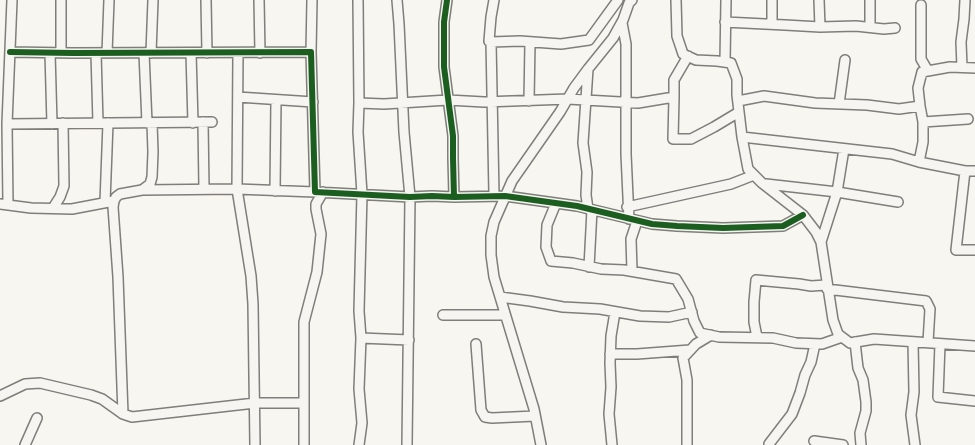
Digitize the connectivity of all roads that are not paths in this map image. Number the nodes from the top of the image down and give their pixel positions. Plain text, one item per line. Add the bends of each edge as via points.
1 (12, 0) edge
2 (61, 0) edge
3 (109, 0) edge
4 (153, 0) edge
5 (206, 0) edge
6 (259, 0) edge
7 (312, 0) edge
8 (358, 0) edge
9 (397, 0) edge
10 (447, 0) edge
11 (494, 0) edge
12 (618, 0) edge
13 (632, 0) edge
14 (676, 0) edge
15 (726, 0) edge
16 (772, 0) edge
17 (819, 0) edge
18 (870, 0) edge
19 (965, 0) edge
20 (921, 5) dead end
21 (725, 22) junction
22 (622, 23) junction
23 (772, 24) junction
24 (870, 27) junction
25 (820, 28) junction
26 (895, 28) dead end
27 (491, 42) junction
28 (530, 42) junction
29 (10, 52) junction
30 (260, 52) junction
31 (311, 52) junction
32 (50, 53) junction
33 (61, 53) junction
34 (96, 53) junction
35 (107, 53) junction
36 (148, 53) junction
37 (191, 53) junction
38 (207, 53) junction
39 (238, 53) junction
40 (688, 56) junction
41 (845, 60) dead end
42 (725, 62) junction
43 (962, 67) junction
44 (975, 68) edge
45 (588, 69) junction
46 (928, 71) junction
47 (238, 97) junction
48 (674, 97) junction
49 (568, 99) junction
50 (586, 99) junction
51 (276, 100) junction
52 (448, 100) junction
53 (529, 101) junction
54 (738, 101) junction
55 (313, 102) junction
56 (402, 102) junction
57 (491, 102) junction
58 (359, 103) junction
59 (626, 103) junction
60 (839, 104) junction
61 (920, 106) junction
62 (739, 112) junction
63 (968, 119) dead end
64 (923, 122) junction
65 (63, 123) junction
66 (98, 123) junction
67 (108, 123) junction
68 (149, 123) junction
69 (193, 123) junction
70 (7, 124) junction
71 (52, 124) junction
72 (742, 137) junction
73 (844, 150) junction
74 (919, 162) junction
75 (965, 171) junction
76 (975, 171) edge
77 (754, 175) junction
78 (764, 184) junction
79 (204, 189) junction
80 (238, 189) junction
81 (142, 190) junction
82 (275, 190) junction
83 (319, 192) junction
84 (837, 192) junction
85 (362, 194) junction
86 (494, 195) junction
87 (505, 196) junction
88 (410, 197) junction
89 (454, 197) junction
90 (110, 202) junction
91 (898, 202) dead end
92 (556, 203) junction
93 (4, 205) edge
94 (627, 207) junction
95 (53, 208) junction
96 (590, 210) junction
97 (803, 214) junction
98 (633, 220) junction
99 (821, 242) junction
100 (975, 250) edge
101 (589, 267) junction
102 (632, 271) junction
103 (827, 287) junction
104 (500, 297) junction
105 (615, 312) junction
106 (692, 312) junction
107 (505, 315) junction
108 (443, 316) dead end
109 (711, 335) junction
110 (757, 337) junction
111 (842, 337) junction
112 (361, 338) junction
113 (409, 340) junction
114 (855, 342) junction
115 (912, 342) junction
116 (928, 342) junction
117 (476, 344) dead end
118 (815, 344) junction
119 (940, 344) junction
120 (975, 346) edge
121 (690, 350) junction
122 (610, 354) junction
123 (0, 396) edge
124 (975, 401) edge
125 (255, 403) junction
126 (304, 403) junction
127 (123, 414) junction
128 (535, 416) junction
129 (37, 418) dead end
130 (814, 442) dead end
131 (769, 444) edge
132 (25, 445) edge
133 (255, 445) edge
134 (304, 445) edge
135 (359, 445) edge
136 (407, 445) edge
137 (541, 445) edge
138 (612, 445) edge
139 (686, 445) edge
140 (844, 445) edge
141 (861, 445) edge
142 (915, 445) edge

1 - 29 street
2 - 33 street
3 - 35 street
4 - 36 street
5 - 38 street
6 - 30 street
7 - 31 street
8 - 58 street
9 - 56 street
10 - 52 street via 444,22 444,67
11 - 27 street via 490,17
12 - 28 street via 589,40 561,44
13 - 22 street via 626,8
14 - 40 street via 677,36 683,54
15 - 21 street
16 - 23 street
17 - 25 street
18 - 24 street
19 - 43 street via 961,42
20 - 46 street via 921,59
21 - 23 street
21 - 42 street
22 - 45 street
22 - 59 street via 626,44
23 - 25 street
24 - 25 street
24 - 26 street
27 - 28 street
27 - 57 street
28 - 53 street
29 - 32 street
29 - 70 street
30 - 31 street
30 - 39 street
31 - 55 street
32 - 33 street
32 - 71 street
33 - 34 street
34 - 35 street
34 - 66 street
35 - 36 street
36 - 37 street
36 - 68 street
37 - 38 street
37 - 69 street
38 - 39 street
39 - 47 street
40 - 42 street via 696,60
40 - 48 street via 674,80
41 - 60 street
42 - 54 street via 731,63 737,79
43 - 44 street
43 - 46 street
45 - 49 street
45 - 50 street
46 - 61 street via 922,72 918,88
47 - 51 street
47 - 80 street
48 - 59 street
48 - 62 street via 673,139 691,139
49 - 50 street
49 - 53 street
49 - 87 street
50 - 59 street
50 - 96 street via 584,143 586,195
51 - 55 street
51 - 82 street
52 - 56 street
52 - 57 street
52 - 89 street via 453,136
53 - 57 street
54 - 60 street via 764,96
54 - 62 street
55 - 83 street
56 - 58 street
56 - 88 street
57 - 86 street
58 - 85 street
59 - 94 street
60 - 61 street via 899,109
61 - 64 street
62 - 72 street
63 - 64 street
64 - 74 street
65 - 66 street
65 - 71 street
65 - 95 street via 64,186
66 - 67 street
67 - 68 street
67 - 90 street
68 - 69 street
68 - 81 street via 152,177 150,184
69 - 79 street via 208,122
70 - 71 street
70 - 93 street
72 - 73 street
72 - 77 street via 748,169
73 - 74 street via 892,154
73 - 84 street
74 - 75 street
75 - 76 street
75 - 100 street via 956,250
77 - 78 street
77 - 94 street via 731,184
78 - 84 street
78 - 97 street
79 - 80 street
79 - 81 street
80 - 82 street
80 - 125 street via 251,276
81 - 90 street via 120,194
82 - 83 street
83 - 85 street
83 - 126 street via 316,210 321,234 317,272 304,322
84 - 91 street
84 - 99 street
85 - 88 street
85 - 112 street via 359,311
86 - 87 street
86 - 89 street
87 - 92 street
87 - 104 street via 491,236 494,277
88 - 89 street
88 - 113 street
90 - 95 street via 72,209
90 - 127 street via 118,277
92 - 96 street
92 - 101 street via 546,225 546,247 550,261
93 - 95 street
94 - 98 street
96 - 98 street
96 - 101 street
97 - 98 street via 783,226 684,227
97 - 99 street
98 - 102 street
99 - 103 street
101 - 102 street
102 - 106 street via 676,279 688,299
103 - 110 street via 756,280 754,322
103 - 111 street via 833,320 838,334
103 - 116 street via 926,301 930,309
104 - 105 street
104 - 107 street
105 - 106 street via 640,316 669,316
105 - 122 street
106 - 109 street via 700,333
107 - 108 street
107 - 128 street
109 - 110 street
109 - 121 street
110 - 118 street
111 - 114 street via 850,343
111 - 118 street
112 - 113 street
112 - 135 street via 359,389 362,423
113 - 136 street
114 - 115 street via 874,339
114 - 141 street via 866,402 860,433
115 - 116 street
115 - 142 street via 914,392 911,415
116 - 119 street
117 - 128 street via 481,410 485,417
118 - 131 street via 792,414
119 - 120 street
119 - 124 street via 938,397
121 - 122 street
121 - 139 street via 683,358 687,380
122 - 138 street via 609,414
123 - 127 street via 26,384 40,383 97,397
125 - 126 street
125 - 127 street via 137,416
125 - 133 street
126 - 134 street
128 - 137 street
129 - 132 street
130 - 140 street

